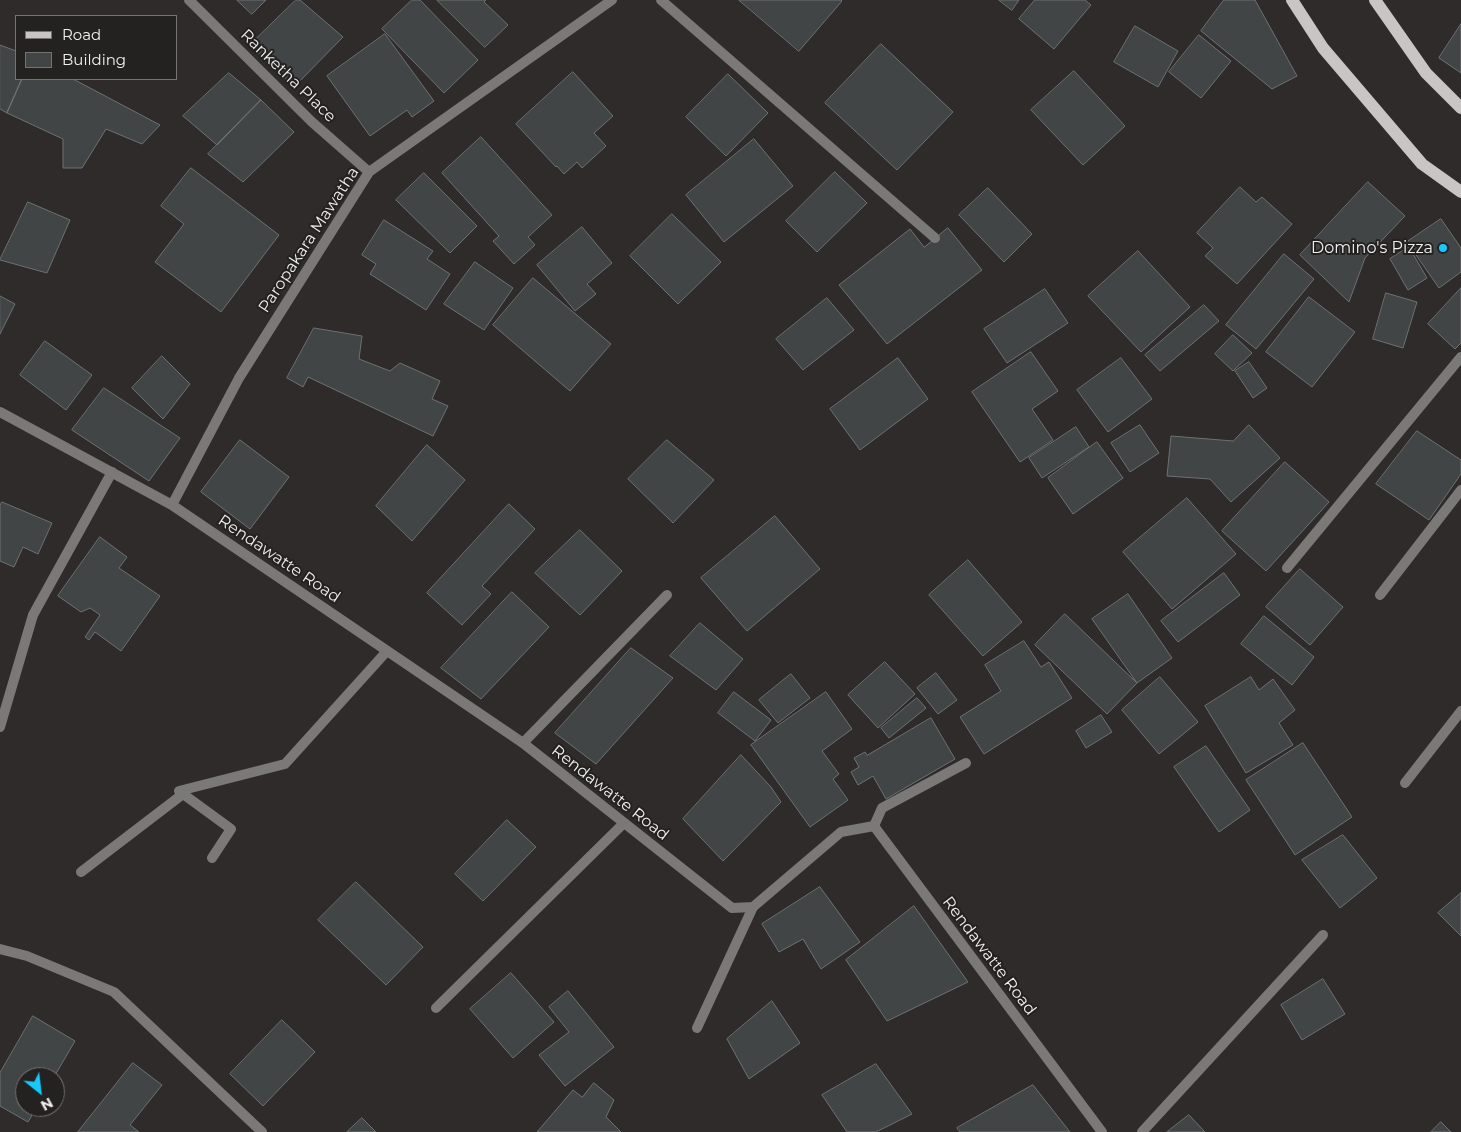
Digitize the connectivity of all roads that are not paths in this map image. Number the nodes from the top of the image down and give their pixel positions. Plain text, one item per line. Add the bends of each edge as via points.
1 (189, 0) edge
2 (612, 0) edge
3 (661, 0) edge
4 (1292, 0) edge
5 (1375, 0) edge
6 (1461, 108) edge
7 (369, 172) junction
8 (1461, 192) edge
9 (935, 238) dead end
10 (1461, 358) edge
11 (0, 412) edge
12 (112, 472) junction
13 (1461, 490) edge
14 (172, 504) junction
15 (1286, 568) dead end
16 (667, 595) dead end
17 (1380, 595) dead end
18 (387, 651) junction
19 (1461, 711) edge
20 (0, 727) edge
21 (523, 743) junction
22 (966, 763) dead end
23 (1405, 782) dead end
24 (183, 794) junction
25 (624, 823) junction
26 (874, 826) junction
27 (212, 858) dead end
28 (81, 872) dead end
29 (753, 907) junction
30 (1323, 936) dead end
31 (0, 949) edge
32 (436, 1008) dead end
33 (697, 1028) dead end
34 (262, 1132) edge
35 (1102, 1132) edge
36 (1142, 1132) edge

1 - 7 street, Ranketha Place via 312,122
2 - 7 street, Paropakara Mawatha
3 - 9 street
4 - 8 main road via 1323,48 1422,164
5 - 6 main road via 1426,73
7 - 14 street, Paropakara Mawatha via 239,378
10 - 15 street
11 - 12 street, Rendawatte Road
12 - 14 street, Rendawatte Road
12 - 20 street via 33,615
13 - 17 street
14 - 18 street, Rendawatte Road
16 - 21 street
18 - 21 street, Rendawatte Road
18 - 24 street via 285,764 179,791
19 - 23 street
21 - 25 street, Rendawatte Road
22 - 26 street via 882,808
24 - 27 street via 232,829
24 - 28 street
25 - 29 street, Rendawatte Road via 732,908
25 - 32 street
26 - 29 street via 841,832
26 - 35 street, Rendawatte Road
29 - 33 street
30 - 36 street
31 - 34 street via 27,956 114,992

